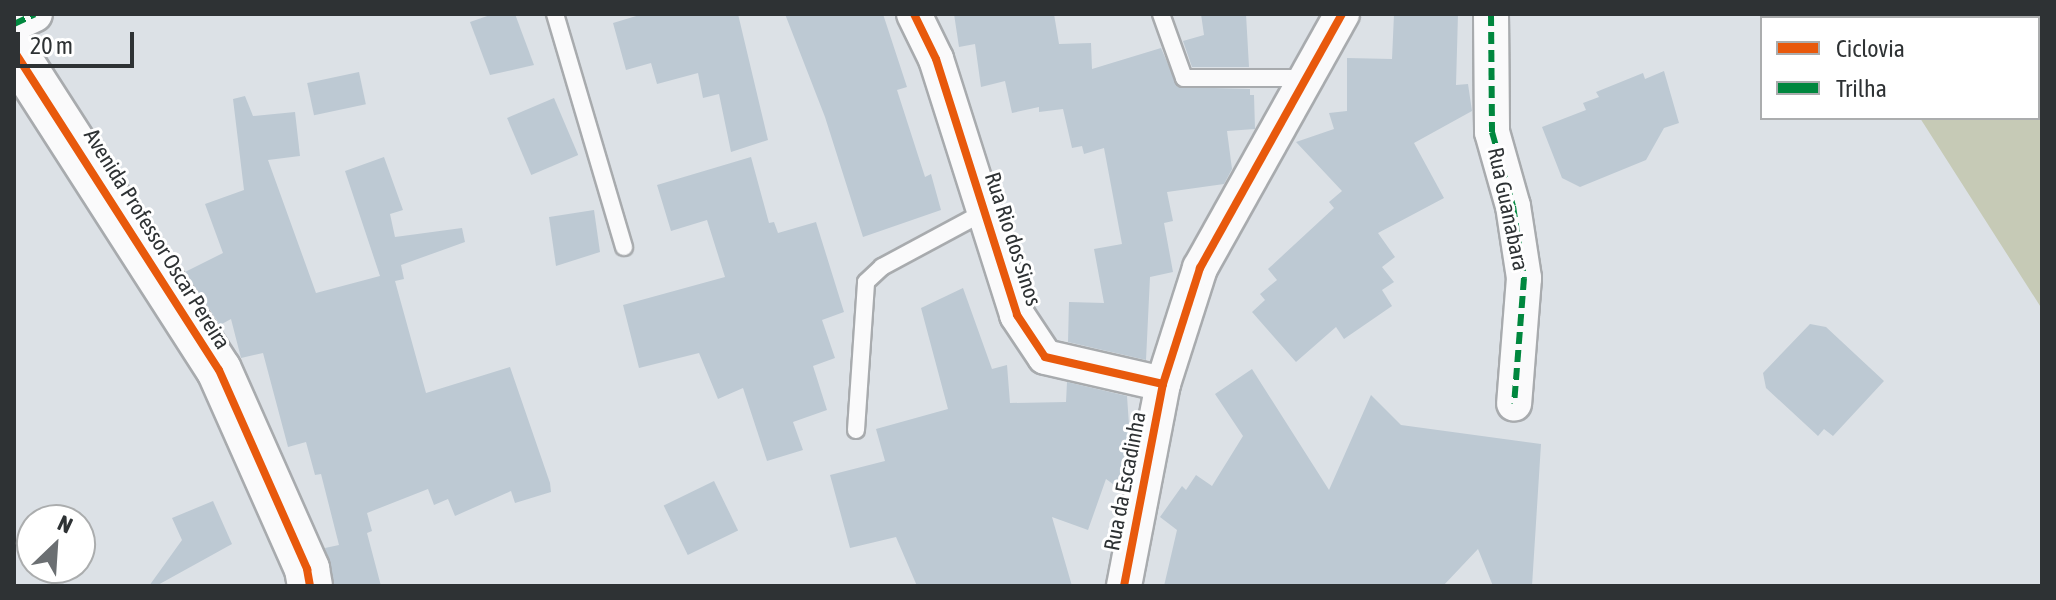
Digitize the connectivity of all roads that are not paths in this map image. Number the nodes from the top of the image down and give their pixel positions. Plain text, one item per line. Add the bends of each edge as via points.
1 (35, 14) edge
2 (555, 14) edge
3 (914, 14) edge
4 (1161, 14) edge
5 (1342, 14) edge
6 (1491, 14) edge
7 (14, 24) edge
8 (14, 51) edge
9 (1306, 78) junction
10 (984, 212) junction
11 (624, 247) dead end
12 (1163, 384) junction
13 (1514, 404) dead end
14 (856, 430) dead end
15 (310, 586) edge
16 (1124, 586) edge

1 - 7 street
2 - 11 lane
3 - 10 street, Rua Rio dos Sinos via 936,59
4 - 9 lane via 1184,78
5 - 9 street, Rua da Escadinha
6 - 13 street, Rua Guanabara via 1492,132 1513,206 1524,278
8 - 15 main road, Avenida Professor Oscar Pereira via 219,370
9 - 12 street, Rua da Escadinha via 1200,268
10 - 12 street, Rua Rio dos Sinos via 1017,315 1045,357
10 - 14 lane via 882,267 866,282
12 - 16 street, Rua da Escadinha

